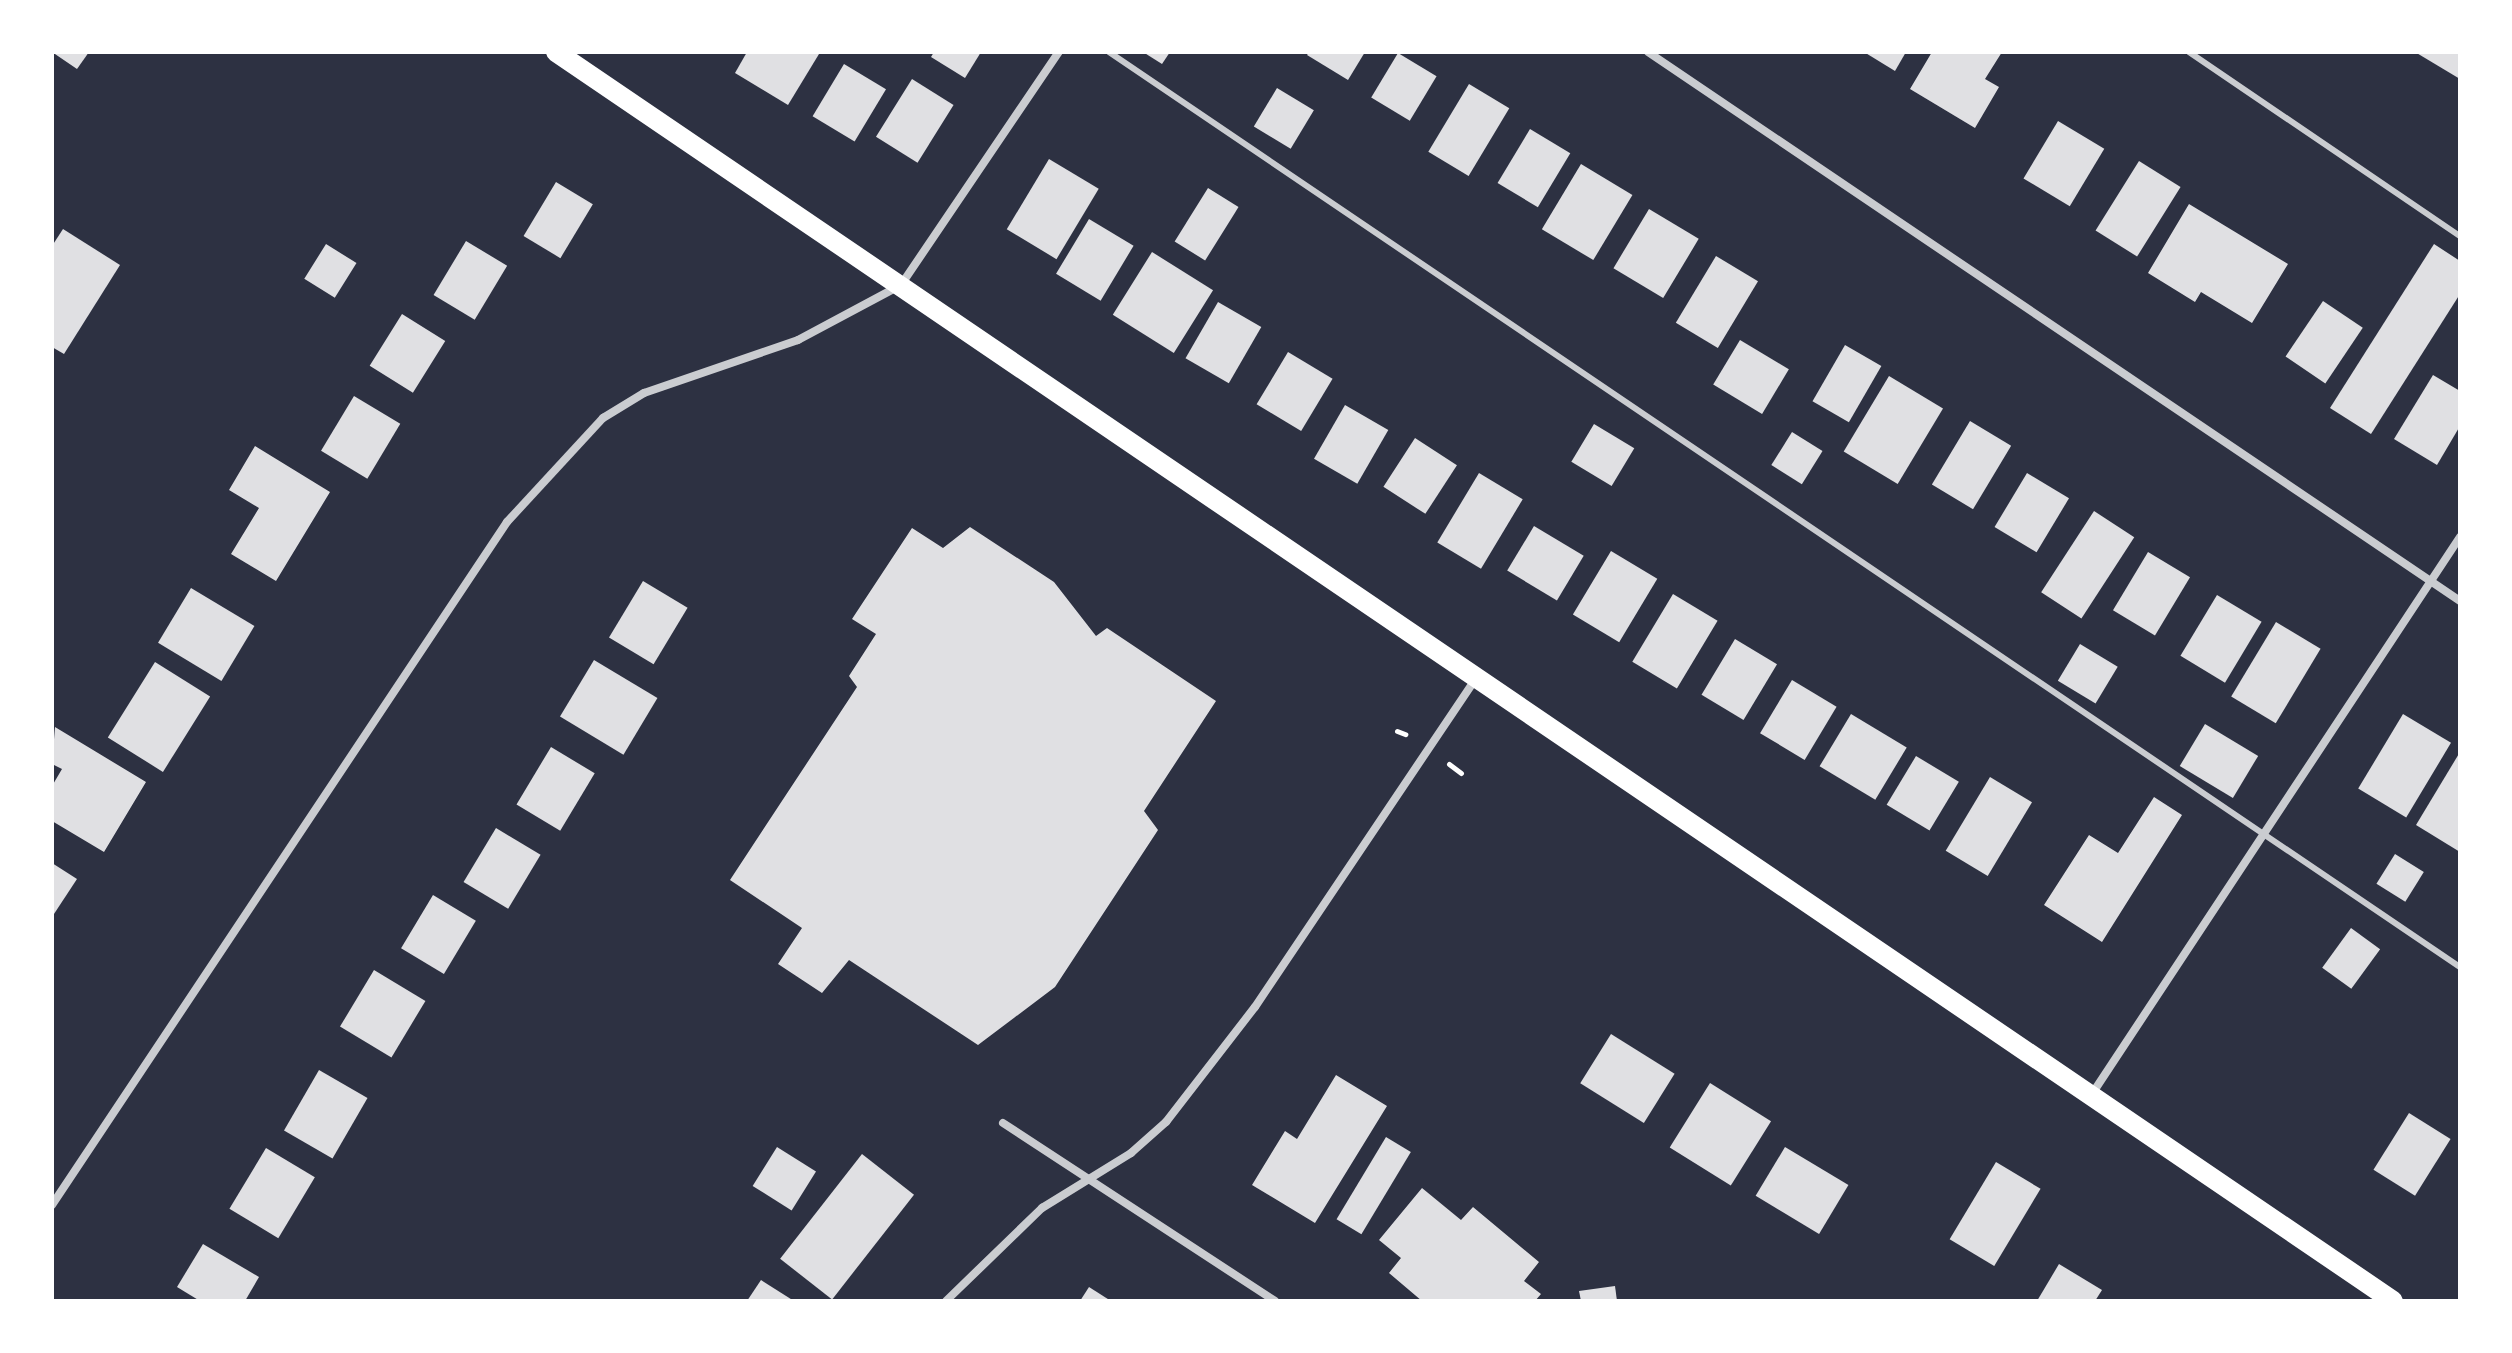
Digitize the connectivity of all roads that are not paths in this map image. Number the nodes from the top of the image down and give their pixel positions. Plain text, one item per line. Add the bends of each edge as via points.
1 (556, 52) edge
2 (1059, 52) edge
3 (1109, 52) edge
4 (1648, 52) edge
5 (2189, 52) edge
6 (2460, 236) edge
7 (901, 285) junction
8 (2460, 537) edge
9 (2431, 581) junction
10 (2460, 601) edge
11 (1475, 679) junction
12 (2264, 833) junction
13 (2460, 967) edge
14 (2089, 1098) junction
15 (1003, 1123) dead end
16 (1089, 1180) junction
17 (52, 1205) edge
18 (946, 1301) edge
19 (1275, 1301) edge
20 (2393, 1301) edge

1 - 7 main road
2 - 7 street
3 - 12 lane
4 - 9 street
5 - 6 lane
7 - 11 main road
7 - 17 street via 798,340 644,393 583,435 507,522
8 - 9 street
9 - 10 street
9 - 12 street
11 - 14 main road
11 - 16 street via 1229,1042 1166,1122
12 - 13 lane
12 - 14 street
14 - 20 main road
15 - 16 street
16 - 18 street via 1042,1208
16 - 19 street

